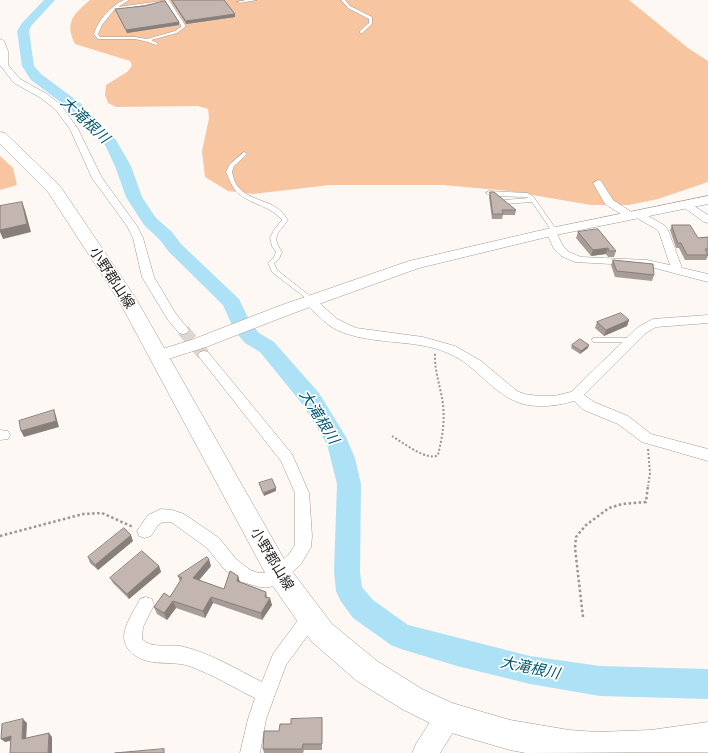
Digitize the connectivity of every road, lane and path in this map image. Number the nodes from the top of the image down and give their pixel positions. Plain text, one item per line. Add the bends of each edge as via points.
1 (127, 0) edge
2 (167, 0) edge
3 (255, 0) edge
4 (342, 0) edge
5 (239, 2) dead end
6 (114, 9) junction
7 (361, 32) dead end
8 (147, 40) junction
9 (0, 41) edge
10 (156, 44) dead end
11 (0, 136) edge
12 (244, 154) dead end
13 (598, 183) dead end
14 (489, 193) edge
15 (533, 200) junction
16 (708, 200) edge
17 (504, 202) edge
18 (686, 204) junction
19 (634, 215) junction
20 (708, 220) edge
21 (553, 232) junction
22 (677, 270) junction
23 (708, 278) edge
24 (312, 301) junction
25 (708, 319) edge
26 (183, 330) tunnel mouth
27 (595, 340) dead end
28 (630, 340) junction
29 (441, 345) junction
30 (202, 349) junction
31 (160, 356) junction
32 (576, 395) junction
33 (392, 436) dead end
34 (647, 438) junction
35 (708, 455) edge
36 (145, 530) joint
37 (0, 536) edge
38 (279, 574) junction
39 (146, 605) dead end
40 (583, 617) dead end
41 (310, 618) junction
42 (266, 694) junction
43 (448, 717) junction
44 (708, 738) edge
45 (250, 753) edge
46 (425, 753) edge

1 - 6 lane
2 - 6 lane via 144,6
2 - 8 lane via 183,27 176,32
3 - 5 lane
4 - 7 lane via 349,7 371,18 371,23
6 - 8 lane via 97,28 96,34 99,38 124,37
8 - 10 lane
9 - 26 street via 4,51 4,65 12,76 58,107 74,129 98,178 138,238 148,278
11 - 31 main road, 小野郡山線 via 54,189 128,301
12 - 24 lane via 232,165 229,172 234,186 248,198 283,216 285,220 272,240 279,252 271,263 274,271
13 - 19 street via 609,202
14 - 15 lane via 528,196
15 - 17 lane
15 - 21 lane
16 - 18 street
18 - 19 street
18 - 20 street
19 - 21 street
19 - 22 street via 660,227 664,232
21 - 22 street via 558,247 565,254 579,260 647,263
21 - 24 street via 414,264
22 - 23 street
24 - 29 street via 328,318 349,330
24 - 30 street via 285,310
25 - 28 street via 653,323
27 - 28 lane
28 - 32 street
29 - 32 street via 466,357 507,392 518,397 549,402
29 - 33 path via 435,354 445,426 438,455 428,457
30 - 31 street
30 - 38 street via 287,458 302,493 303,547
31 - 38 main road, 小野郡山線
32 - 34 street via 589,406 623,420
34 - 35 street
34 - 40 path via 650,474 646,502 609,508 586,525 576,537
36 - 37 path via 131,527 102,513 94,513
36 - 38 street via 161,515 172,516 213,543 230,564 245,576 270,580
38 - 41 main road, 小野郡山線
39 - 42 street via 132,631 132,638 140,650 192,658
41 - 42 street via 279,660
41 - 43 main road, 小野郡山線 via 322,633 367,671 412,699
42 - 45 street via 257,719
43 - 44 main road, 小野郡山線 via 510,735 597,747 651,745
43 - 46 street

